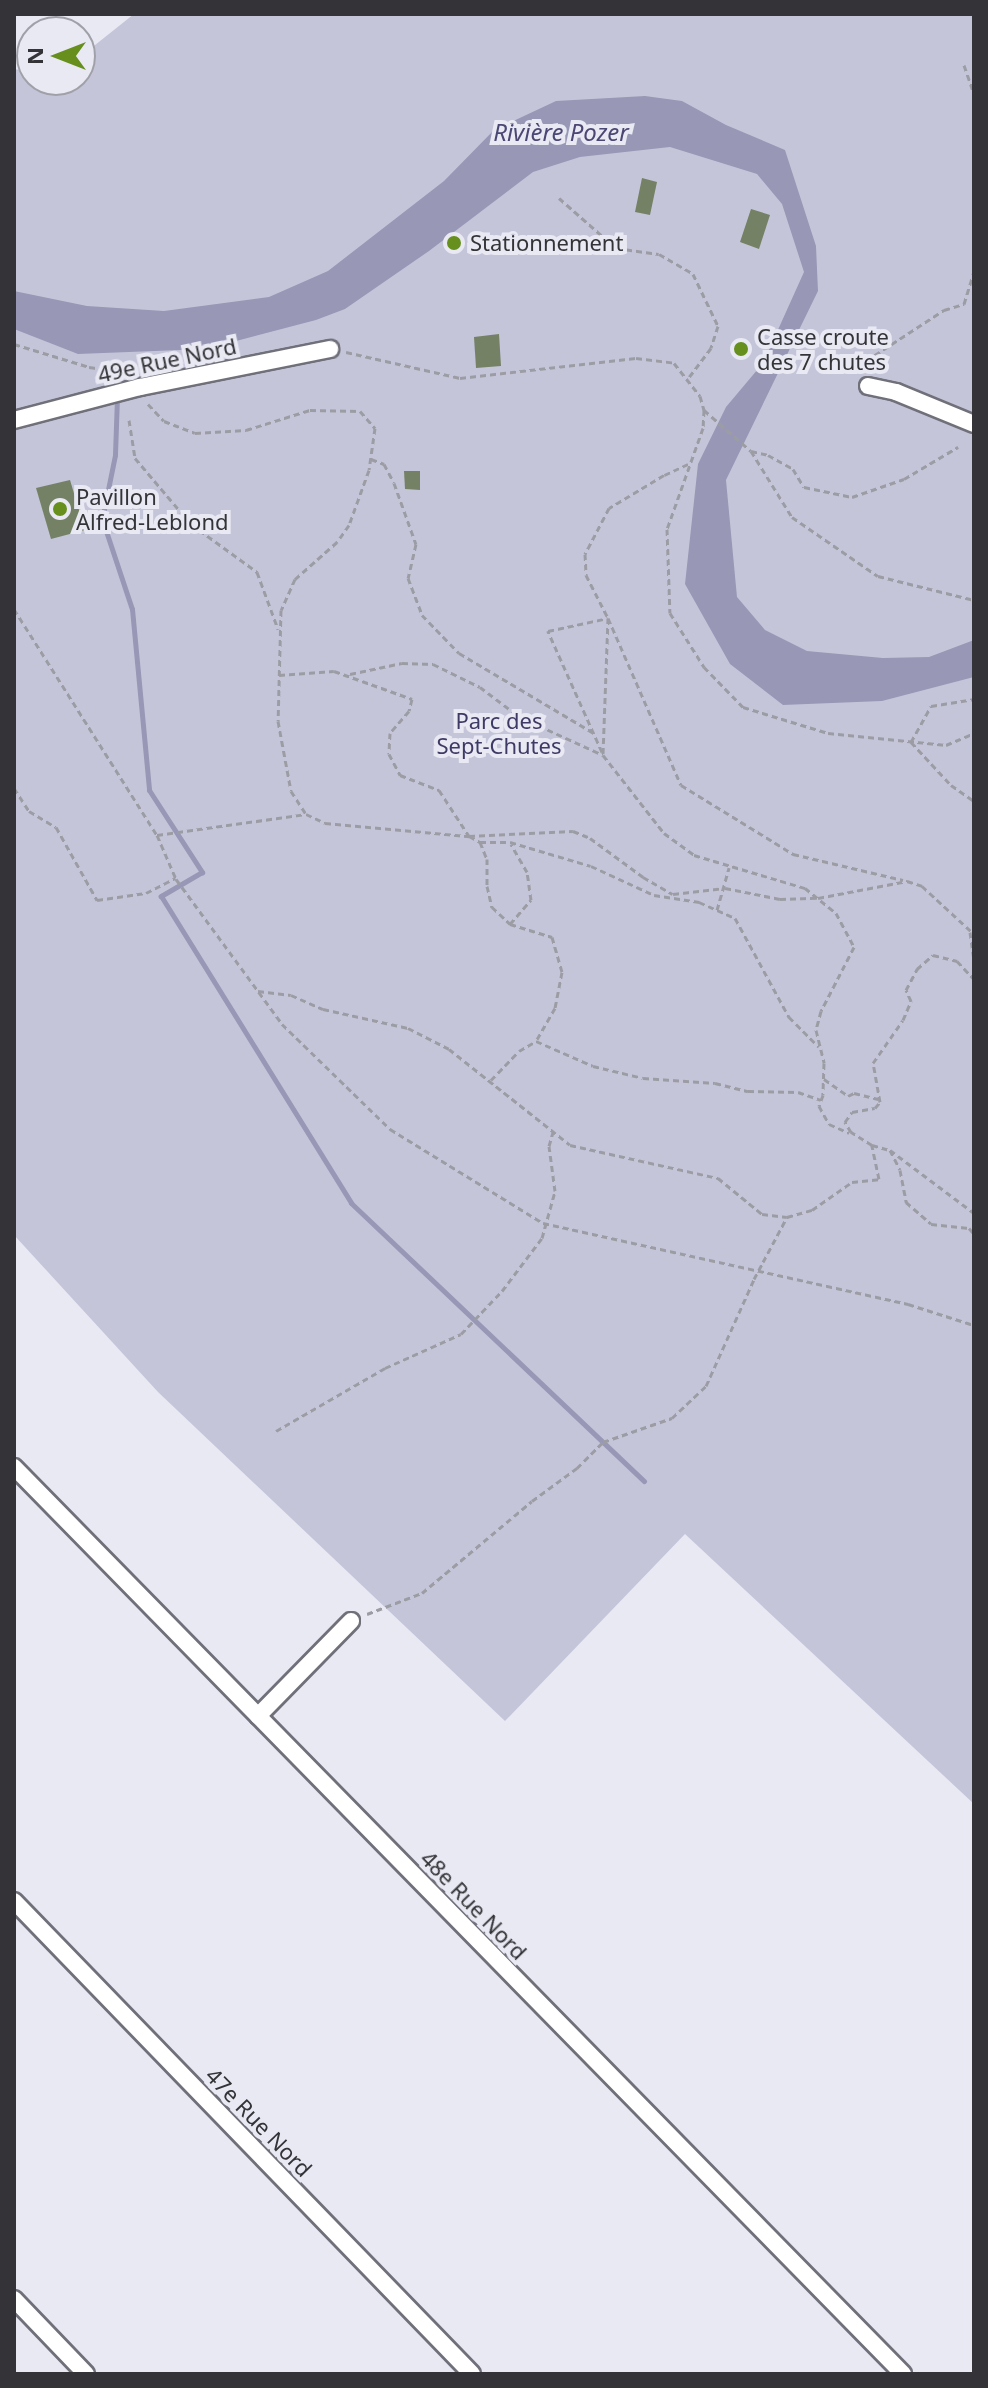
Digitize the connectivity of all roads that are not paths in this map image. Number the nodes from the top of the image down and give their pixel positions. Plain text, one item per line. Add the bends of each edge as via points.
1 (330, 349) road end
2 (868, 386) dead end
3 (14, 420) edge
4 (974, 424) edge
5 (14, 1467) edge
6 (351, 1621) road end
7 (258, 1716) junction
8 (14, 1901) edge
9 (14, 2299) edge
10 (86, 2374) edge
11 (472, 2374) edge
12 (903, 2374) edge

1 - 3 street, 49e Rue Nord via 140,387
2 - 4 street
5 - 7 street, 48e Rue Nord
6 - 7 street
7 - 12 street, 48e Rue Nord
8 - 11 street, 47e Rue Nord
9 - 10 street

